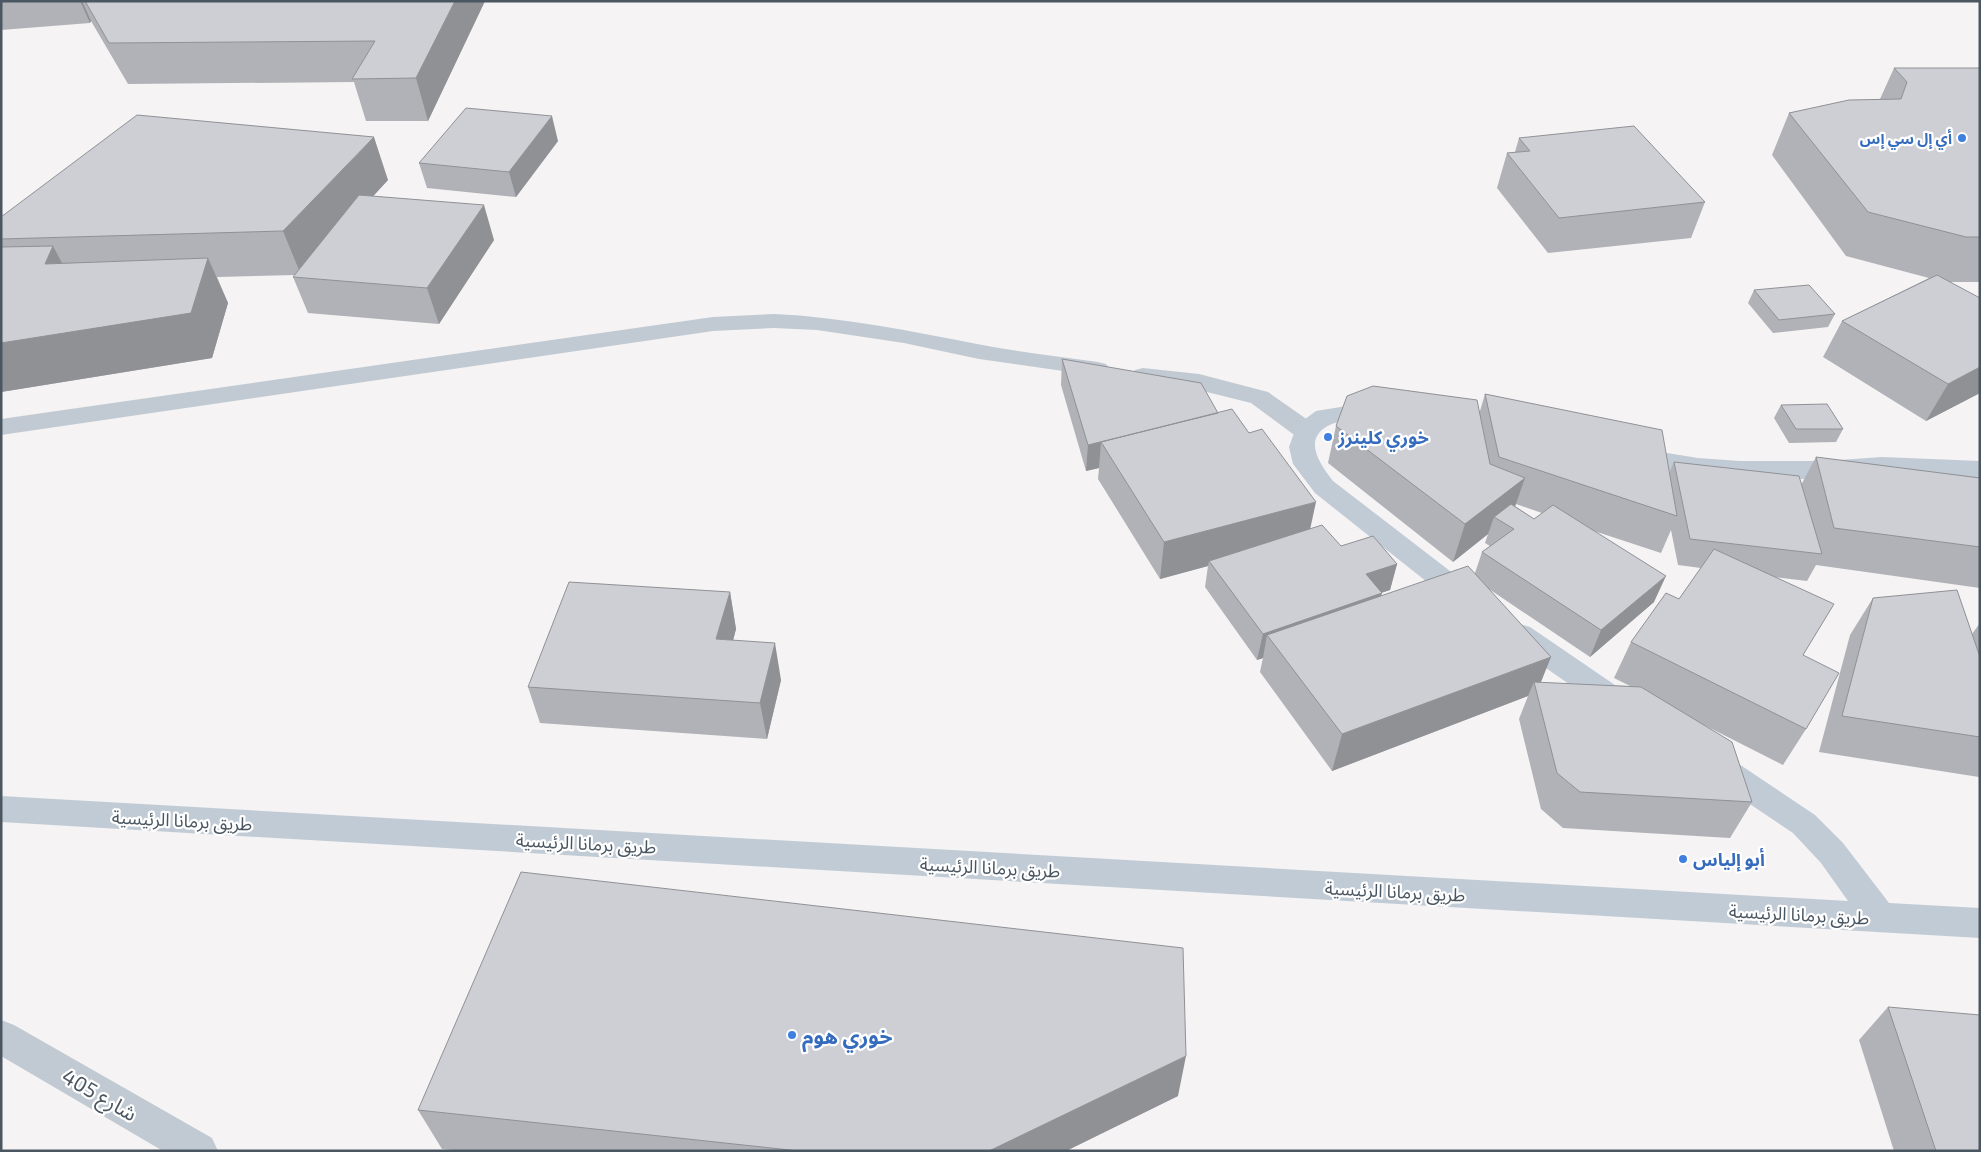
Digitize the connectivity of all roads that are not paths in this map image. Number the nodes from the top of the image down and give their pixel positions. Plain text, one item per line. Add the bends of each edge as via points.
1 (1397, 411) edge
2 (1, 428) edge
3 (1306, 431) junction
4 (1607, 450) edge
5 (1980, 470) edge
6 (1647, 721) edge
7 (1697, 753) edge
8 (1, 809) edge
9 (1881, 919) junction
10 (1980, 923) edge
11 (1, 1037) edge
12 (199, 1151) edge

1 - 3 main road via 1352,411 1325,417
2 - 3 street via 714,324 774,321 846,327 979,352 1198,382 1259,397
3 - 6 main road via 1302,447 1306,464 1324,487 1454,590
4 - 5 main road via 1698,467 1740,470 1882,466
7 - 9 main road via 1804,824 1832,853
8 - 9 main road, طريق برمانا الرئيسية
9 - 10 main road, طريق برمانا الرئيسية
11 - 12 street, شارع 405

